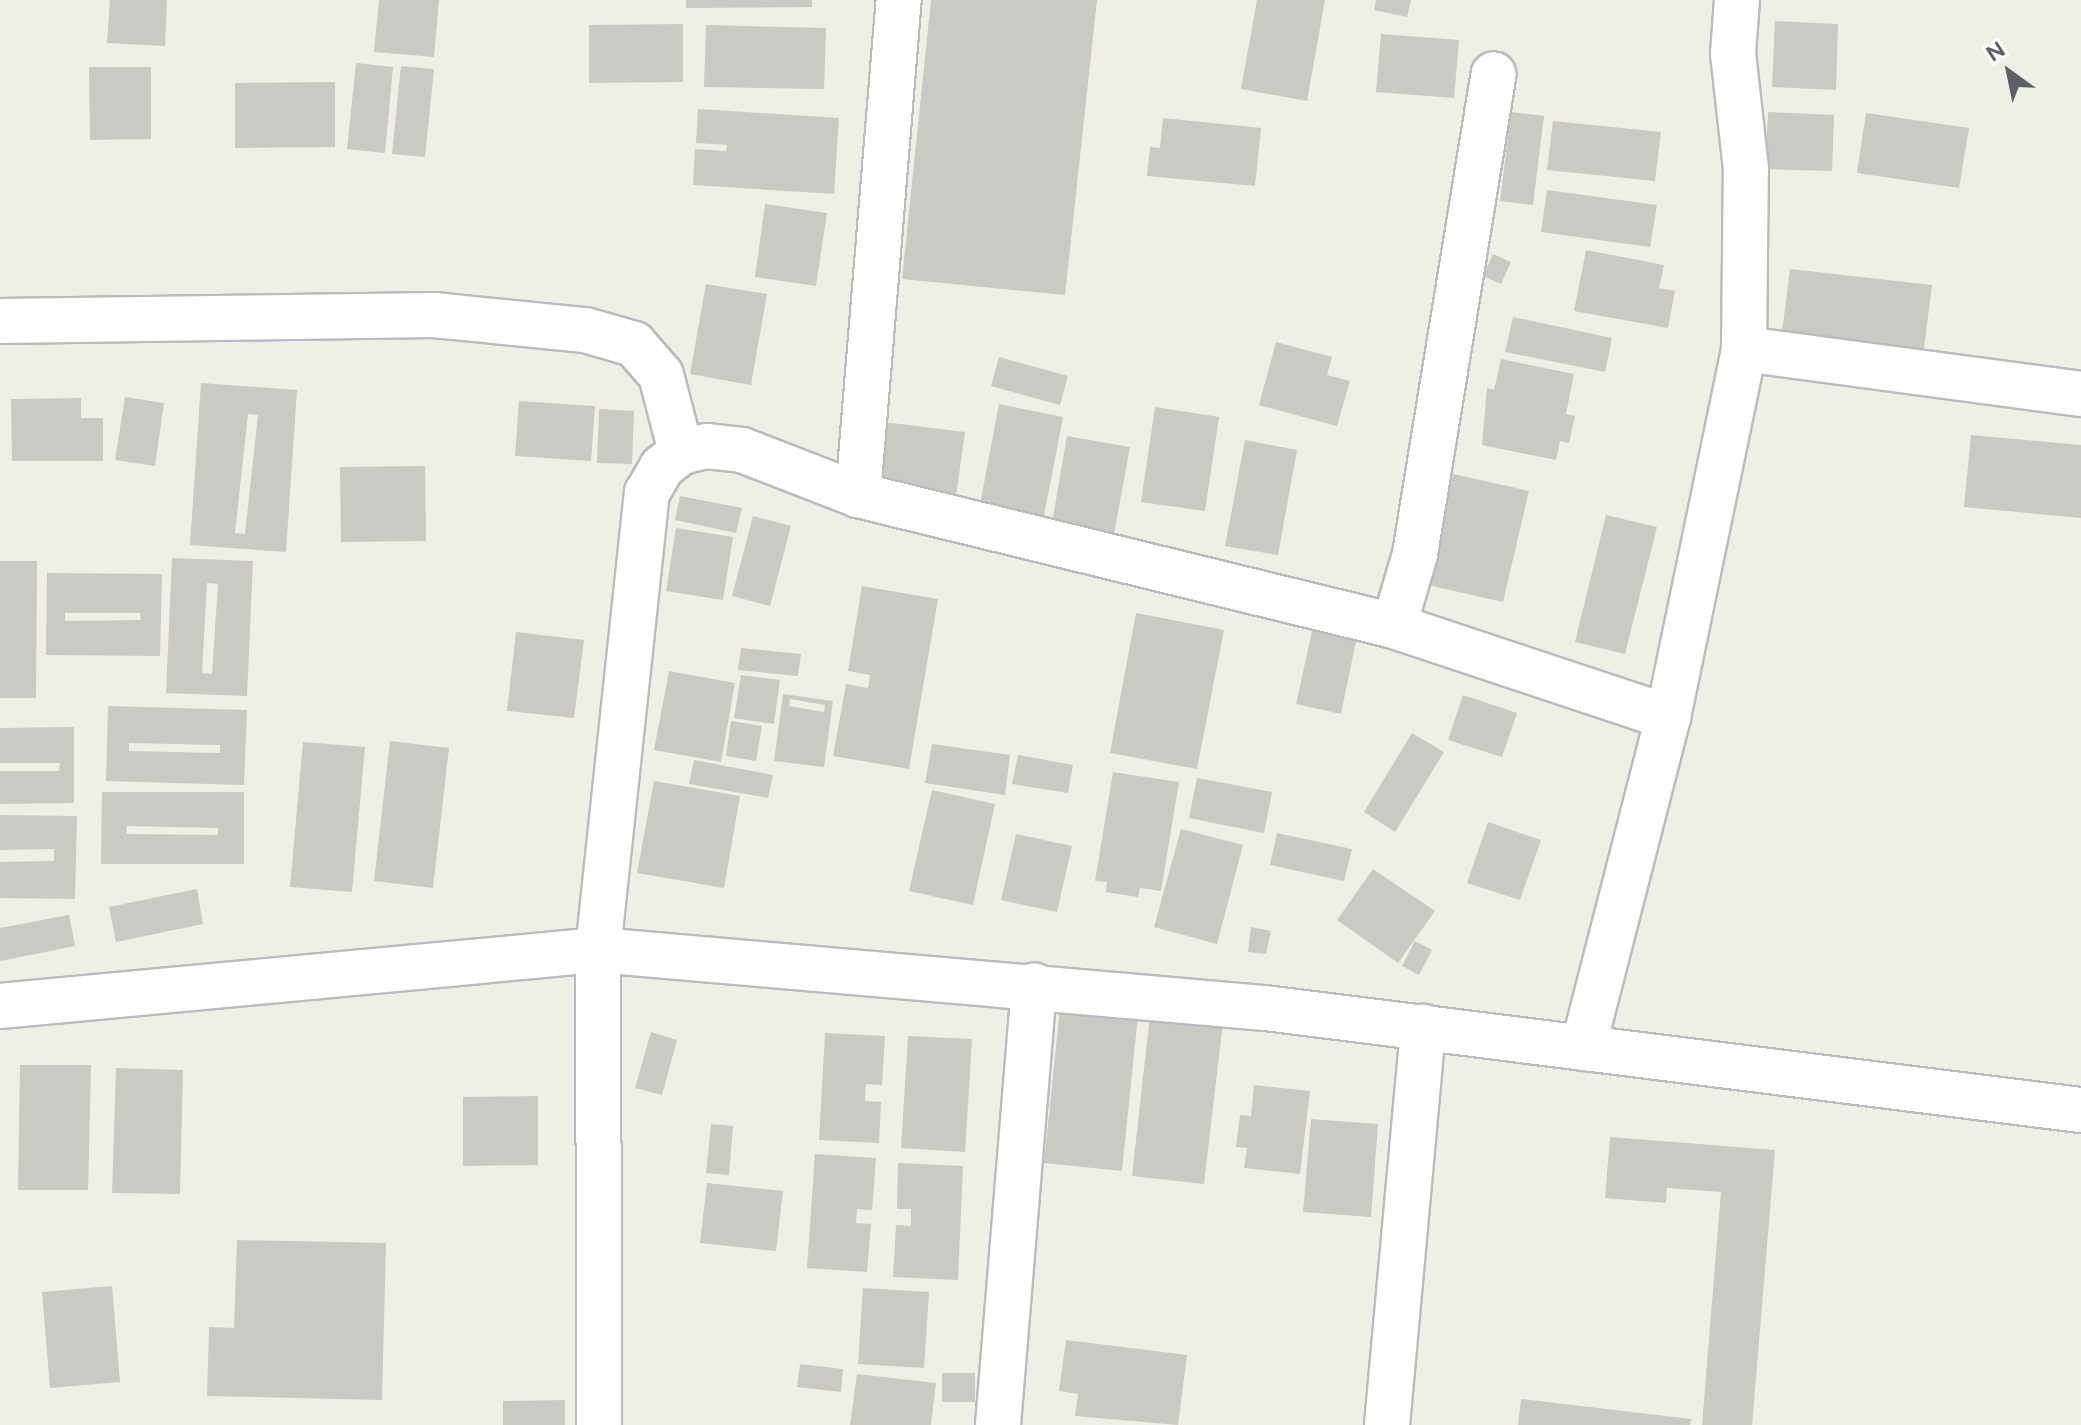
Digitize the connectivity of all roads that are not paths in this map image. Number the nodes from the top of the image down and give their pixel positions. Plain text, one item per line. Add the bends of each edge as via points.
1 (899, 0) edge
2 (1737, 0) edge
3 (1494, 74) dead end
4 (0, 321) edge
5 (1744, 349) junction
6 (2081, 394) edge
7 (681, 452) junction
8 (858, 495) junction
9 (1394, 626) junction
10 (1668, 717) junction
11 (598, 950) junction
12 (1034, 985) junction
13 (0, 1006) edge
14 (1423, 1027) junction
15 (1583, 1048) junction
16 (2081, 1110) edge
17 (599, 1425) edge
18 (998, 1425) edge
19 (1387, 1425) edge

1 - 8 street
2 - 5 street via 1733,54 1746,169
3 - 9 street via 1415,554
4 - 7 street via 434,315 585,330 634,344 661,375
5 - 6 street
5 - 10 street
7 - 8 street via 706,446 742,450
7 - 11 street via 662,467 647,493
8 - 9 street
9 - 10 street
10 - 15 street
11 - 12 street
11 - 13 street
11 - 17 street
12 - 14 street
12 - 18 street
14 - 15 street
14 - 19 street
15 - 16 street

